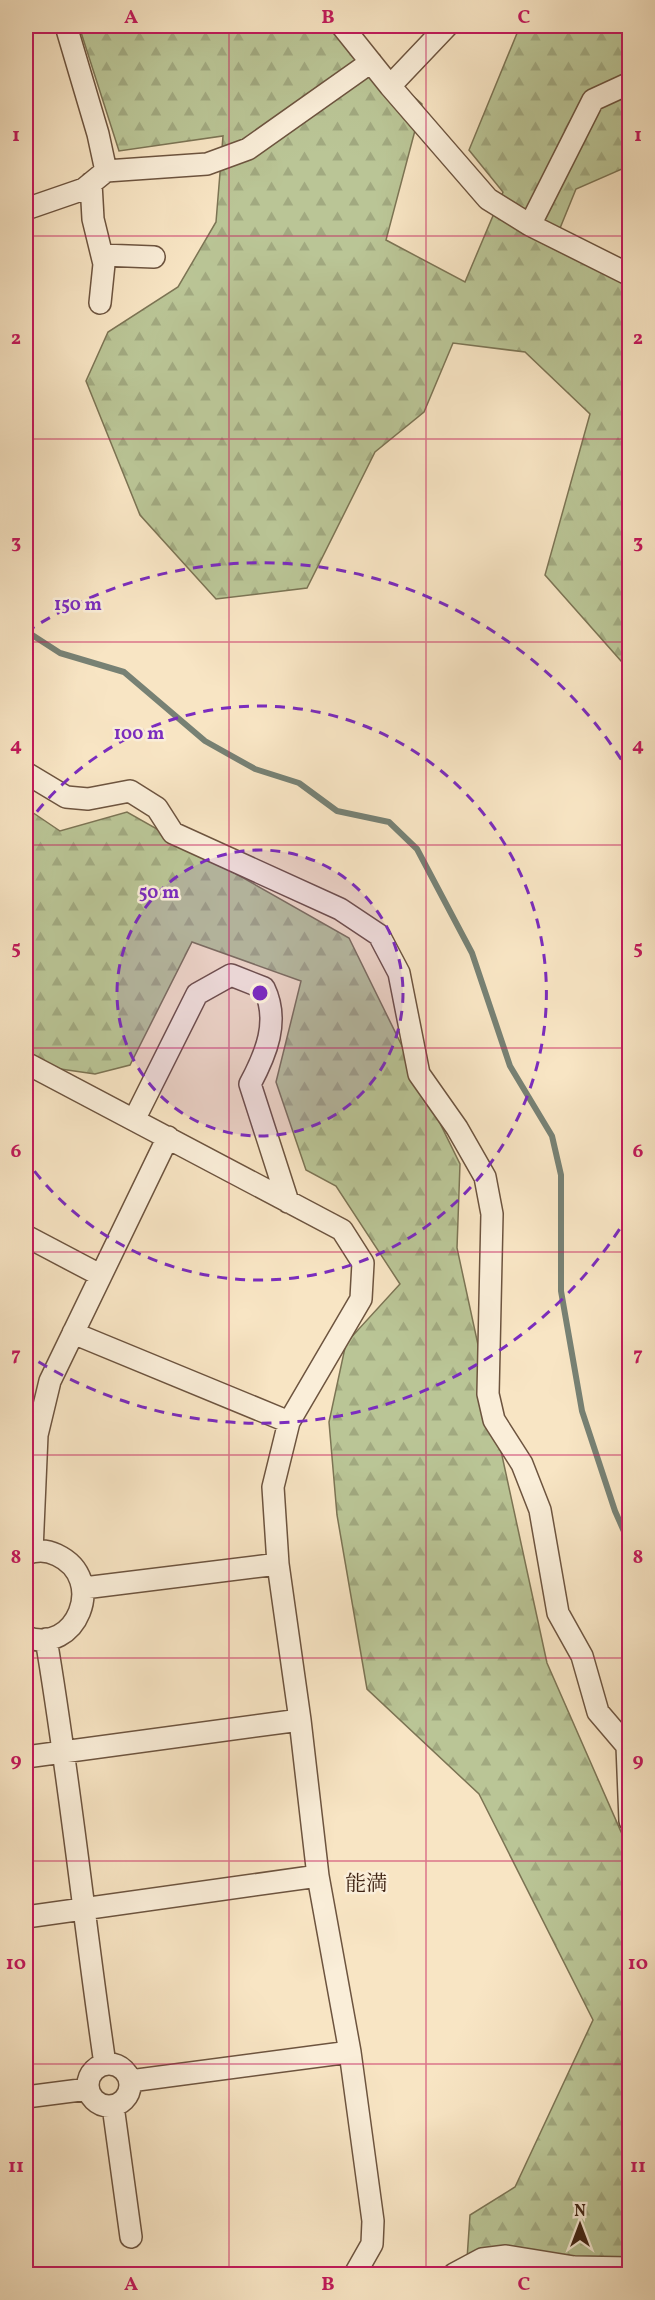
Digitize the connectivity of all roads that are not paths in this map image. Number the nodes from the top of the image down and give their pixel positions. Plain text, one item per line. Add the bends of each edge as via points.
1 (66, 26) edge
2 (342, 26) edge
3 (447, 26) edge
4 (371, 62) junction
5 (630, 83) edge
6 (390, 86) junction
7 (98, 177) junction
8 (26, 209) edge
9 (530, 225) junction
10 (102, 255) junction
11 (154, 257) dead end
12 (630, 275) edge
13 (100, 303) dead end
14 (26, 773) edge
15 (26, 1063) edge
16 (134, 1120) junction
17 (168, 1137) junction
18 (288, 1202) junction
19 (26, 1236) edge
20 (100, 1275) junction
21 (73, 1333) junction
22 (289, 1422) junction
23 (31, 1434) edge
24 (29, 1552) edge
25 (278, 1564) junction
26 (84, 1588) junction
27 (36, 1638) edge
28 (300, 1720) junction
29 (65, 1752) junction
30 (26, 1757) edge
31 (630, 1821) edge
32 (318, 1876) junction
33 (82, 1910) junction
34 (26, 1917) edge
35 (350, 2052) junction
36 (105, 2064) junction
37 (130, 2081) junction
38 (88, 2089) junction
39 (26, 2097) edge
40 (113, 2106) junction
41 (131, 2237) dead end
42 (630, 2268) edge
43 (355, 2274) edge
44 (454, 2274) edge

1 - 7 street
2 - 4 street
3 - 6 street
4 - 6 street
4 - 7 street via 248,149 207,164
5 - 9 street via 592,100
6 - 9 street via 488,199
7 - 8 street via 84,189
7 - 10 street via 93,219
9 - 12 street
10 - 11 street
10 - 13 street
14 - 31 street via 66,797 88,799 130,791 157,808 173,833 340,909 379,935 399,973 419,1074 485,1177 492,1214 490,1402 494,1420 522,1464 540,1510 558,1614 582,1656 598,1712 627,1746
15 - 16 street
16 - 17 street
16 - 18 street via 197,994 231,975 264,988 271,1002 272,1022 264,1057 250,1084
17 - 18 street
17 - 20 street
18 - 22 street via 342,1230 363,1263 361,1299
19 - 20 street
20 - 21 street
21 - 22 street
21 - 23 street
22 - 25 street via 273,1487
23 - 24 street
24 - 26 street via 50,1552 66,1559 78,1572
25 - 26 street
25 - 28 street
26 - 27 street via 83,1606 75,1622 63,1633
27 - 29 street
28 - 29 street
28 - 32 street
29 - 30 street
29 - 33 street
32 - 33 street
32 - 35 street
33 - 34 street
33 - 36 street
35 - 37 street
35 - 43 street via 373,2221 372,2244
36 - 37 street via 121,2067
36 - 38 street via 91,2073
37 - 40 street via 126,2097
38 - 39 street
38 - 40 street via 97,2102
40 - 41 street
42 - 44 street via 574,2267 506,2256 482,2259

